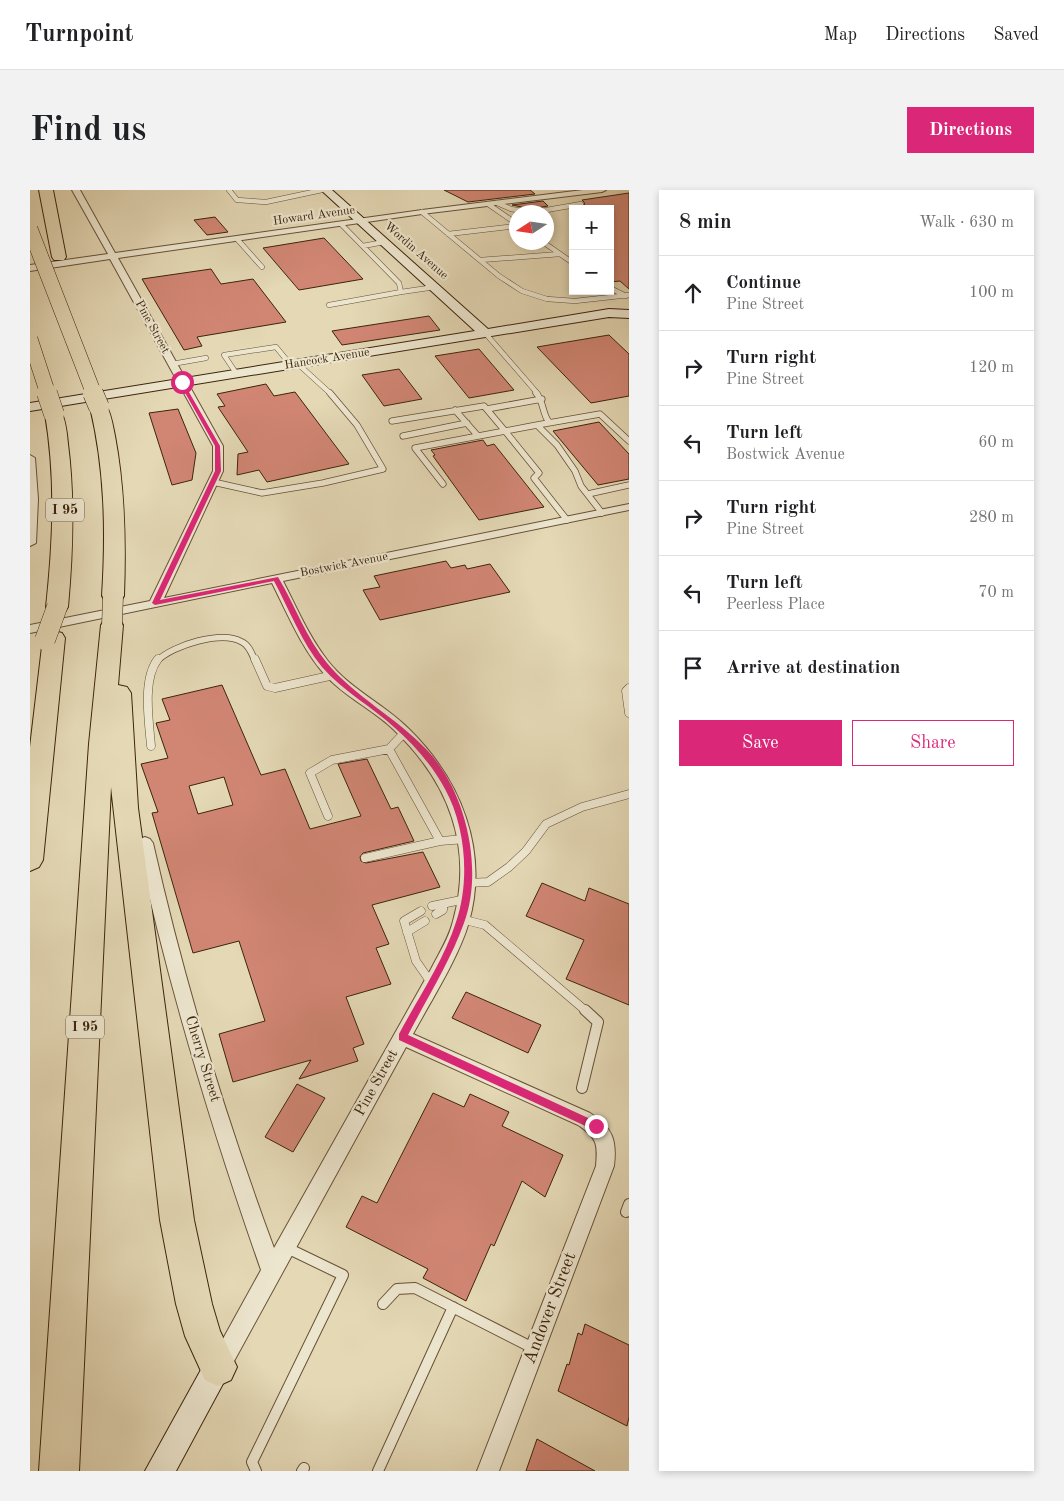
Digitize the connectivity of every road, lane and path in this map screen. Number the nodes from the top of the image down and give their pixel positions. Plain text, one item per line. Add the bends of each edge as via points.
1 (46, 190) edge
2 (76, 190) edge
3 (229, 190) edge
4 (322, 190) edge
5 (326, 190) edge
6 (602, 190) edge
7 (492, 203) junction
8 (580, 204) dead end
9 (509, 209) edge
10 (554, 209) edge
11 (422, 212) junction
12 (509, 219) edge
13 (362, 222) junction
14 (342, 224) junction
15 (509, 226) edge
16 (30, 230) edge
17 (448, 234) junction
18 (237, 239) junction
19 (384, 242) junction
20 (363, 246) junction
21 (554, 250) edge
22 (560, 254) junction
23 (113, 256) junction
24 (480, 260) junction
25 (569, 260) edge
26 (262, 267) dead end
27 (30, 268) edge
28 (435, 287) junction
29 (614, 290) edge
30 (401, 292) junction
31 (627, 296) edge
32 (329, 305) dead end
33 (626, 313) edge
34 (68, 324) junction
35 (486, 334) junction
36 (30, 338) edge
37 (206, 358) dead end
38 (172, 364) junction
39 (294, 364) junction
40 (236, 373) junction
41 (182, 382) junction
42 (542, 399) junction
43 (30, 408) edge
44 (487, 409) junction
45 (455, 410) junction
46 (392, 421) dead end
47 (548, 422) junction
48 (467, 424) junction
49 (537, 425) junction
50 (505, 431) junction
51 (403, 436) dead end
52 (478, 436) junction
53 (629, 441) edge
54 (30, 458) edge
55 (213, 482) junction
56 (443, 484) dead end
57 (629, 485) edge
58 (588, 494) junction
59 (629, 507) edge
60 (602, 513) junction
61 (567, 520) junction
62 (30, 543) edge
63 (276, 579) junction
64 (155, 603) junction
65 (112, 610) junction
66 (43, 635) edge
67 (334, 675) junction
68 (30, 686) edge
69 (629, 688) edge
70 (629, 713) edge
71 (404, 732) junction
72 (151, 746) dead end
73 (389, 749) junction
74 (629, 794) edge
75 (328, 816) dead end
76 (466, 839) junction
77 (440, 841) junction
78 (145, 843) dead end
79 (365, 858) dead end
80 (30, 860) edge
81 (467, 891) junction
82 (443, 904) junction
83 (432, 906) dead end
84 (421, 911) dead end
85 (436, 914) dead end
86 (461, 919) junction
87 (425, 921) dead end
88 (407, 932) junction
89 (432, 984) junction
90 (402, 1037) junction
91 (582, 1088) dead end
92 (286, 1247) junction
93 (272, 1272) junction
94 (383, 1304) dead end
95 (453, 1307) junction
96 (535, 1348) junction
97 (218, 1367) junction
98 (59, 1471) edge
99 (160, 1471) edge
100 (256, 1471) edge
101 (378, 1471) edge
102 (488, 1471) edge

1 - 34 highway
2 - 23 street, Pine Street
3 - 4 lane via 237,200 266,202
5 - 13 street, Wordin Avenue
6 - 7 street, Howard Avenue
7 - 9 lane
7 - 11 street, Howard Avenue
7 - 12 lane
8 - 10 lane
11 - 13 street, Howard Avenue
11 - 17 lane
13 - 14 street, Howard Avenue
13 - 19 street, Wordin Avenue
14 - 18 street, Howard Avenue
14 - 20 lane
15 - 17 lane
16 - 34 highway, I 95, bridge
17 - 24 lane
18 - 23 street, Howard Avenue
18 - 26 lane
19 - 20 lane
19 - 28 street, Wordin Avenue
20 - 30 lane via 399,283
21 - 22 lane
22 - 24 lane
22 - 25 lane
23 - 27 street, Howard Avenue
23 - 38 street, Pine Street
24 - 31 lane via 523,291 543,297 578,301
28 - 30 lane
28 - 35 street, Wordin Avenue
29 - 31 lane
30 - 32 lane
33 - 35 street, Hancock Avenue via 609,312
34 - 65 highway, I 95, bridge via 99,406 108,443 116,524
35 - 39 street, Hancock Avenue
35 - 42 lane
36 - 66 highway, I 95, bridge via 54,414 65,497 57,607
37 - 38 lane
38 - 41 street, Pine Street
39 - 40 street, Hancock Avenue
39 - 40 lane via 276,347 224,355
39 - 55 lane via 322,383 370,444 383,469 262,493
40 - 41 street, Hancock Avenue
41 - 43 street, Hancock Avenue
41 - 55 street, Pine Street via 218,446 218,471
42 - 44 lane
42 - 47 lane
44 - 45 lane via 484,406
44 - 50 lane
45 - 46 lane
45 - 48 lane
47 - 49 lane
47 - 53 lane via 600,414
48 - 51 lane
48 - 52 lane
49 - 50 lane
49 - 58 lane via 557,445
50 - 52 lane
50 - 61 lane via 539,473 534,478
52 - 56 lane via 415,448
54 - 62 street
55 - 64 street, Pine Street
57 - 58 lane
58 - 60 lane
59 - 60 street, Bostwick Avenue
60 - 61 street, Bostwick Avenue
61 - 63 street, Bostwick Avenue
63 - 64 street, Bostwick Avenue
63 - 67 street, Pine Street via 311,644
64 - 66 street, Bostwick Avenue
65 - 97 highway via 125,808 177,1220 194,1304 203,1336
65 - 98 highway, I 95 via 100,764
66 - 68 highway
66 - 80 highway
67 - 71 street, Pine Street
67 - 72 lane via 275,688 267,686 247,645 237,640 199,641 174,648 152,667
69 - 70 lane via 626,691
71 - 73 lane
71 - 76 street, Pine Street via 425,753 449,789
73 - 75 lane via 332,760 310,773
73 - 77 lane
74 - 81 lane via 582,807 546,824 509,867 488,882
76 - 77 lane
76 - 81 street, Pine Street
77 - 79 lane
78 - 93 street, Cherry Street via 186,1006 233,1162
81 - 82 lane
81 - 86 street, Pine Street
82 - 83 lane via 438,902
82 - 85 lane via 442,910
84 - 88 lane via 404,921
86 - 89 street, Pine Street
86 - 91 lane via 485,925 598,1022
87 - 88 lane
88 - 89 lane via 416,961
89 - 90 street, Pine Street
90 - 92 street, Pine Street
90 - 96 street, Andover Street via 584,1119 596,1126 608,1145 605,1166
92 - 93 street, Pine Street
92 - 100 lane via 343,1275 252,1462
93 - 97 street, Pine Street
94 - 95 lane via 397,1289 415,1288
95 - 96 lane
95 - 101 lane
96 - 102 street, Andover Street
97 - 99 street, Pine Street

